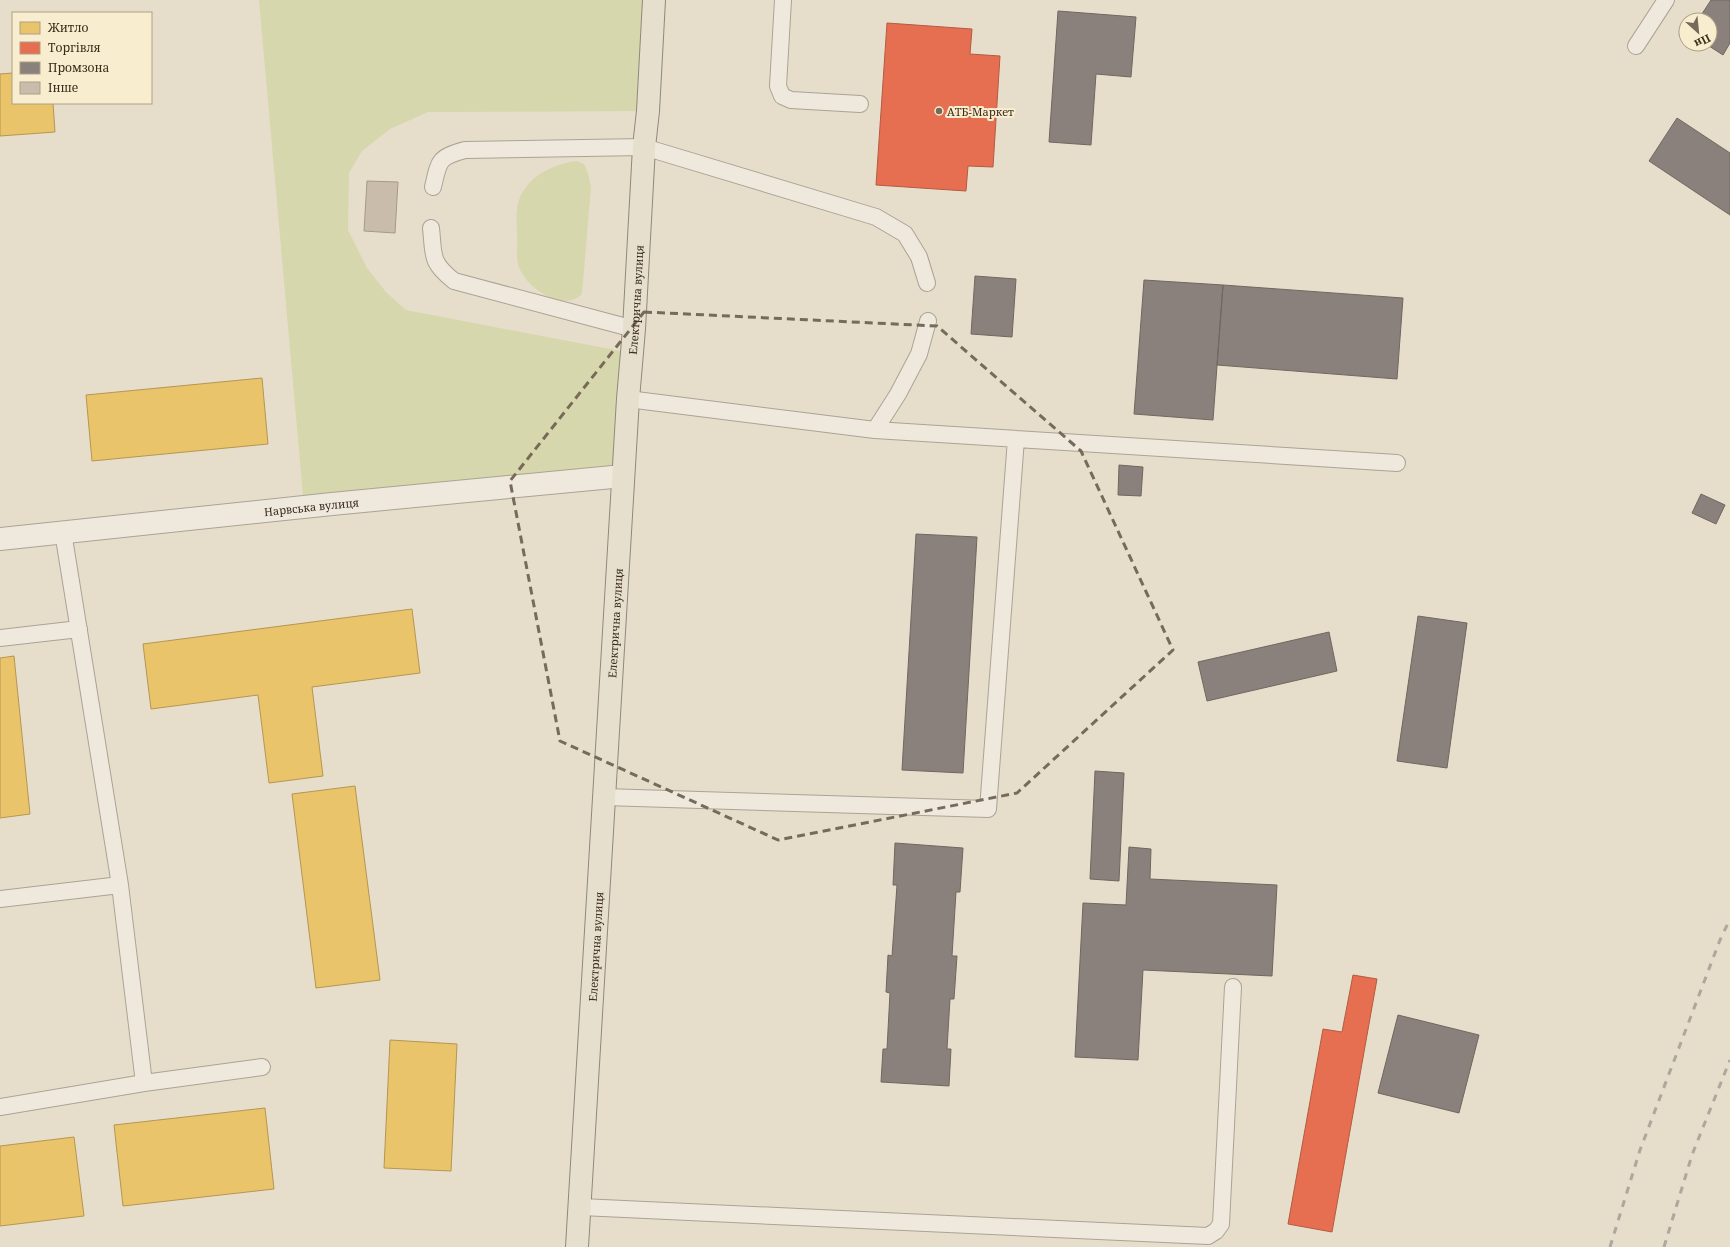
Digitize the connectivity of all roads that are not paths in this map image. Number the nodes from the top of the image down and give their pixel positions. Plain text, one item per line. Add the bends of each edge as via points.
1 (654, 0) edge
2 (783, 0) edge
3 (1666, 0) edge
4 (1636, 46) dead end
5 (860, 104) dead end
6 (644, 147) junction
7 (433, 187) dead end
8 (432, 228) dead end
9 (927, 283) dead end
10 (928, 321) dead end
11 (634, 329) junction
12 (628, 399) junction
13 (875, 430) junction
14 (1016, 439) junction
15 (1397, 463) dead end
16 (623, 476) junction
17 (63, 532) junction
18 (0, 539) edge
19 (79, 629) junction
20 (0, 638) edge
21 (604, 798) junction
22 (120, 885) junction
23 (0, 899) edge
24 (1233, 987) dead end
25 (262, 1067) dead end
26 (144, 1083) junction
27 (0, 1107) edge
28 (581, 1207) junction
29 (577, 1247) edge

1 - 6 main road, Електрична вулиця
2 - 5 lane via 778,86 782,96 791,100
3 - 4 lane
6 - 7 lane via 465,150 449,154 439,164
6 - 9 lane via 876,217 905,234 919,257
6 - 11 main road, Електрична вулиця
8 - 11 lane via 434,261 454,281
10 - 13 lane via 919,354
11 - 12 main road, Електрична вулиця
12 - 13 lane
12 - 16 main road, Електрична вулиця
13 - 14 lane
14 - 15 lane
14 - 21 lane via 988,809
16 - 17 street, Нарвська вулиця
16 - 21 main road, Електрична вулиця
17 - 18 street, Нарвська вулиця
17 - 19 lane
19 - 20 lane
19 - 22 lane
21 - 28 main road, Електрична вулиця
22 - 23 lane
22 - 26 lane
24 - 28 lane via 1221,1224 1208,1236
25 - 26 lane
26 - 27 lane
28 - 29 main road, Електрична вулиця

